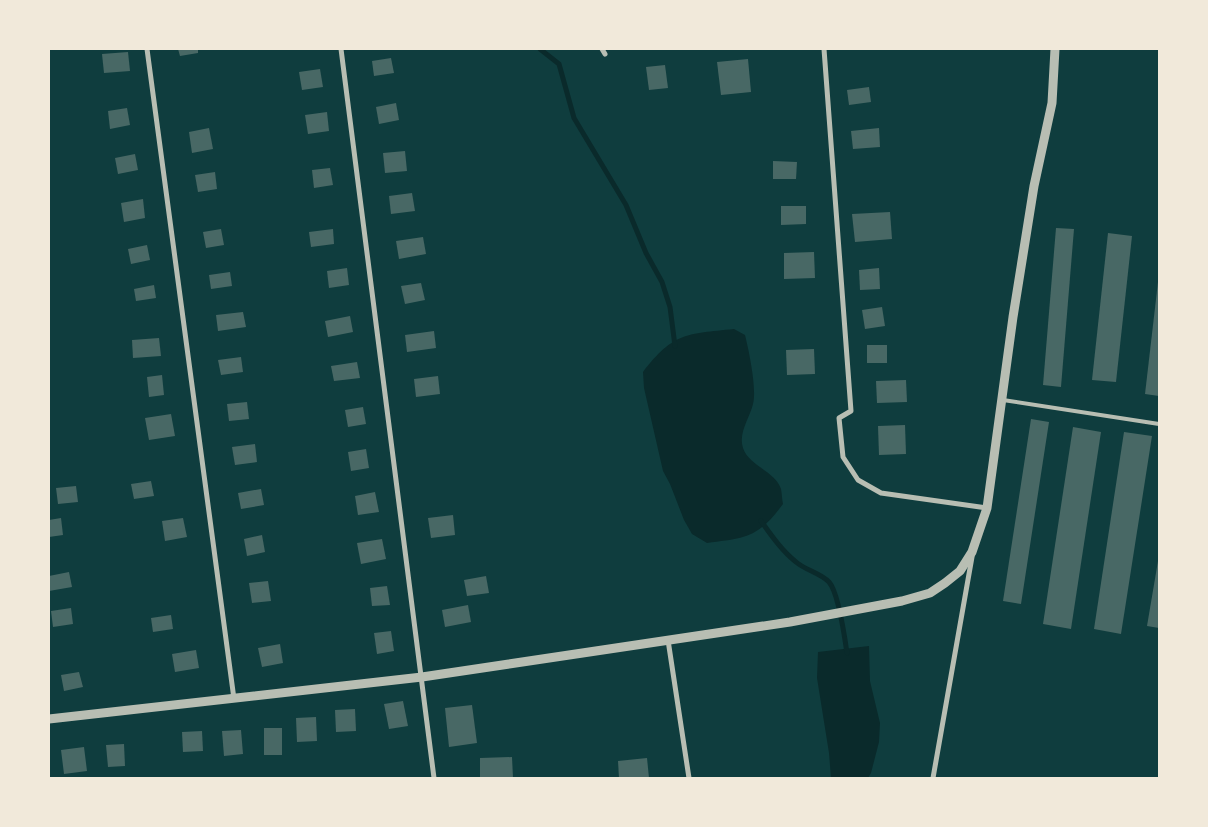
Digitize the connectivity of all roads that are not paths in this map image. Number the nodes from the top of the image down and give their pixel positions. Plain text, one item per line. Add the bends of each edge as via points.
1 (147, 49) edge
2 (341, 49) edge
3 (824, 49) edge
4 (1054, 49) edge
5 (1000, 400) junction
6 (1159, 424) edge
7 (987, 508) junction
8 (972, 552) junction
9 (668, 640) junction
10 (422, 677) junction
11 (234, 699) junction
12 (49, 719) edge
13 (434, 778) edge
14 (689, 778) edge
15 (933, 778) edge

1 - 11 street
2 - 10 street
3 - 7 street via 851,411 839,418 843,456 858,480 881,493
4 - 5 street via 1052,103 1034,186
5 - 6 lane
5 - 7 street
7 - 8 street
8 - 9 street via 960,571 930,593 790,622
8 - 15 street
9 - 10 street
9 - 14 street
10 - 11 street
10 - 13 street
11 - 12 street

